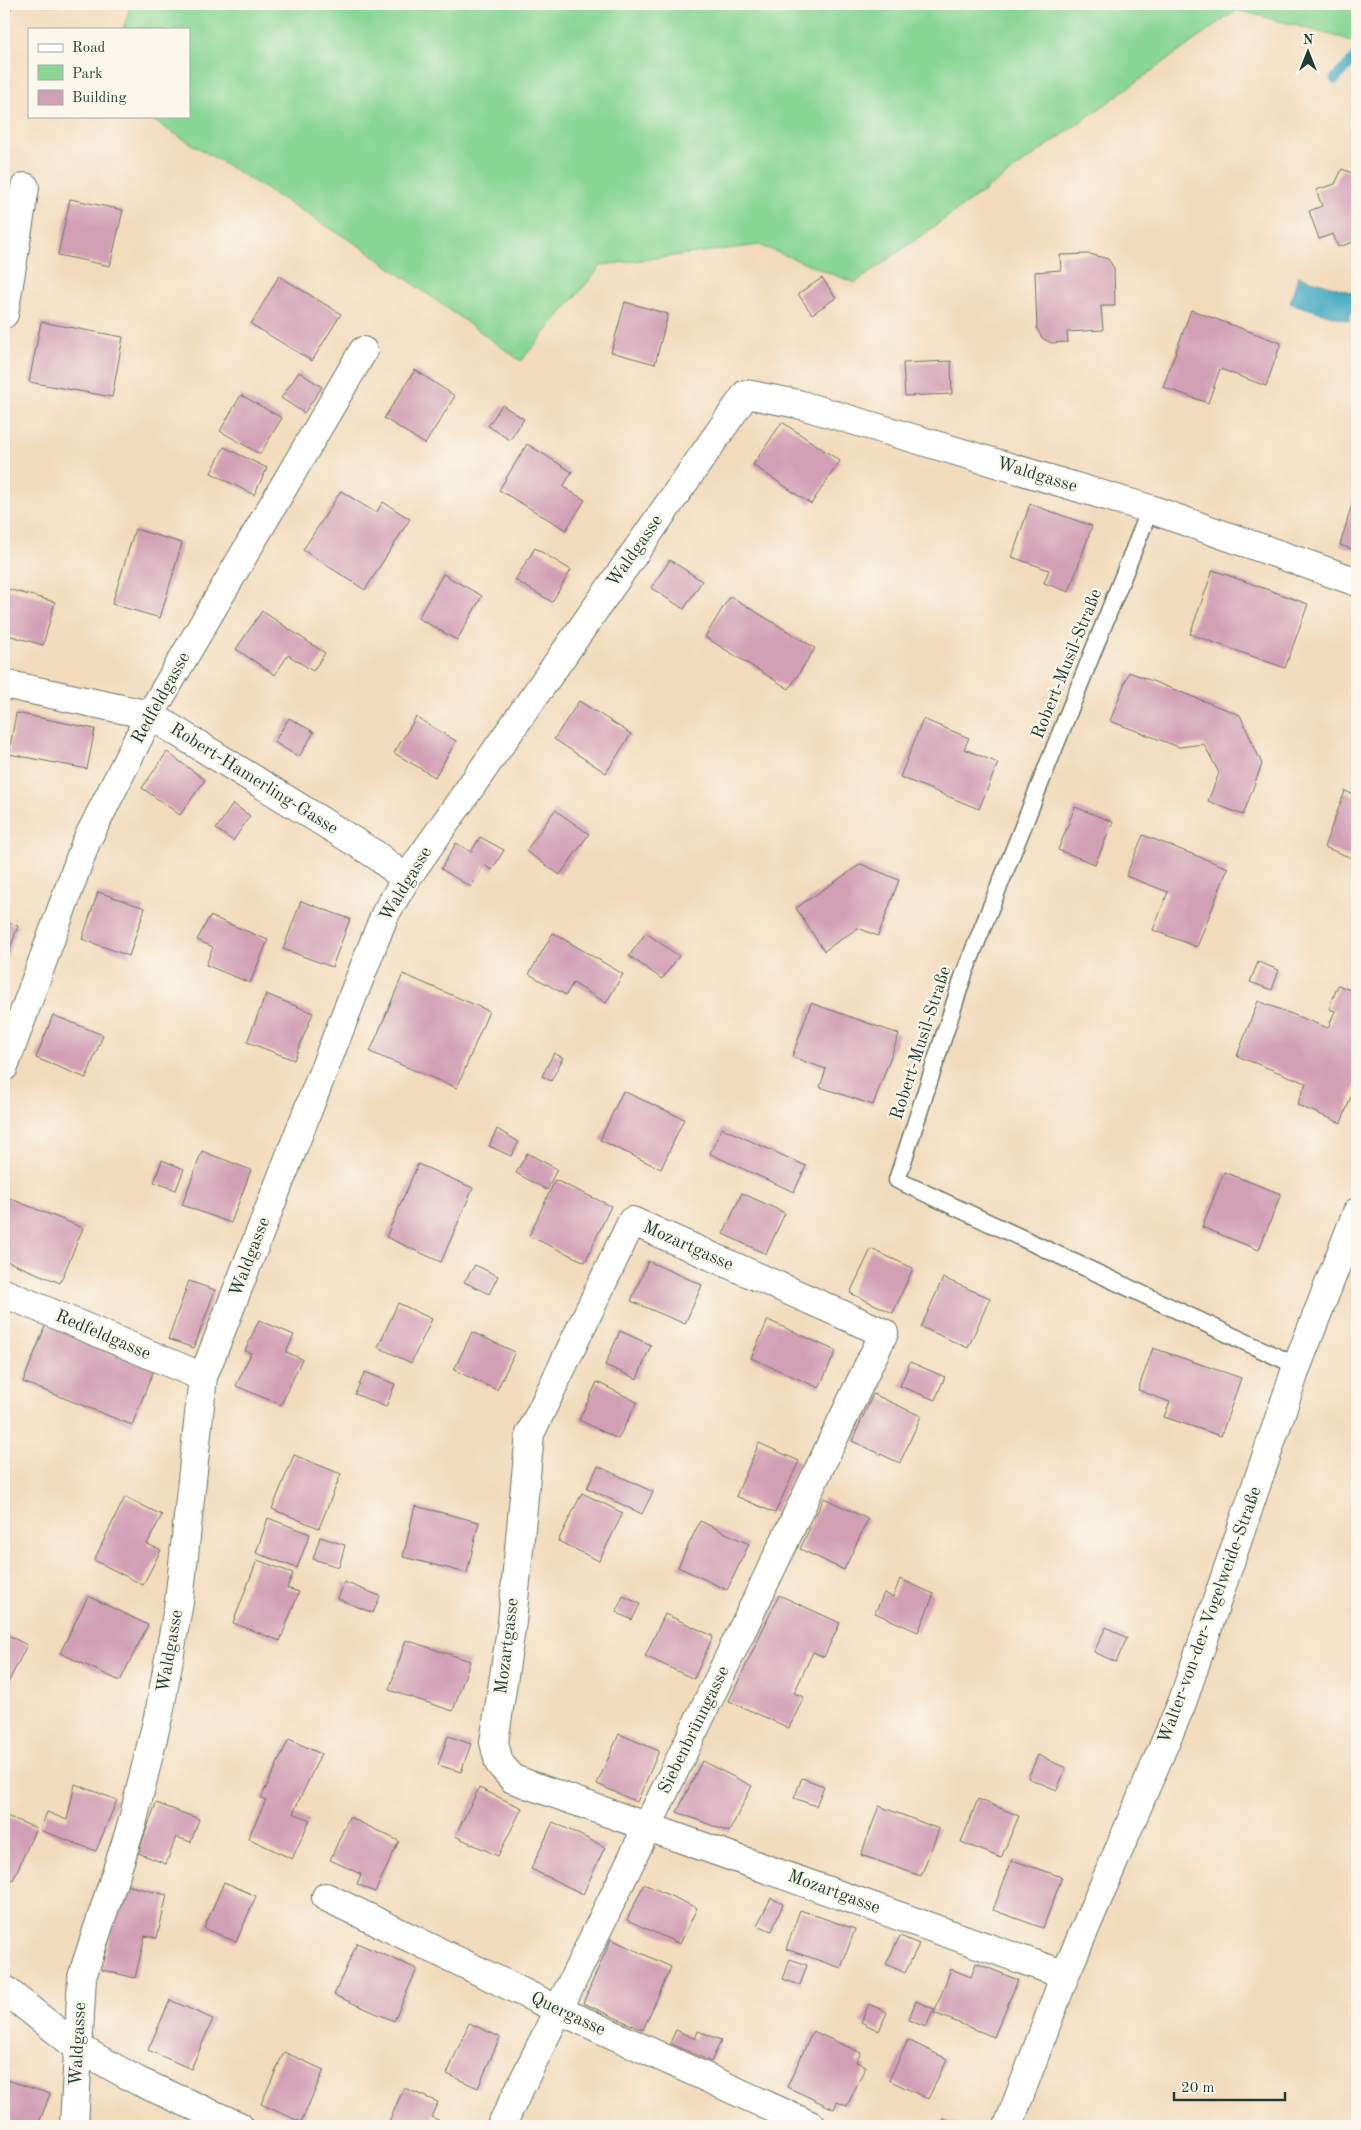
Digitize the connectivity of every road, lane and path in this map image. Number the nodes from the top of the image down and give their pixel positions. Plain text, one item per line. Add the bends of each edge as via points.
1 (25, 187) dead end
2 (4, 314) edge
3 (363, 351) dead end
4 (1150, 509) junction
5 (1357, 582) edge
6 (4, 684) edge
7 (150, 714) junction
8 (406, 879) junction
9 (4, 1067) edge
10 (1357, 1212) edge
11 (4, 1293) edge
12 (884, 1334) joint
13 (1297, 1366) junction
14 (203, 1378) junction
15 (648, 1826) junction
16 (326, 1897) dead end
17 (1065, 1975) junction
18 (4, 1988) edge
19 (559, 2010) junction
20 (77, 2047) junction
21 (74, 2126) edge
22 (239, 2126) edge
23 (501, 2126) edge
24 (812, 2126) edge
25 (1008, 2126) edge

1 - 2 street
3 - 7 street, Redfeldgasse
4 - 5 street, Waldgasse
4 - 8 street, Waldgasse via 798,404 746,394
4 - 13 lane, Robert-Musil-Straße via 964,974 897,1180
6 - 7 street, Robert-Hamerling-Gasse
7 - 8 street, Robert-Hamerling-Gasse via 376,855
7 - 9 street, Redfeldgasse via 86,842
8 - 14 street, Waldgasse via 385,914
10 - 13 street, Walter-von-der-Vogelweide-Straße
11 - 14 street, Redfeldgasse
12 - 15 street, Siebenbrünngasse
12 - 15 street, Mozartgasse via 632,1221 590,1305 530,1434 512,1622 494,1742 499,1763 513,1779
13 - 17 street, Walter-von-der-Vogelweide-Straße via 1182,1703
14 - 20 street, Waldgasse via 179,1602 160,1709 132,1824 82,1977
15 - 17 street, Mozartgasse
15 - 19 street, Siebenbrünngasse
16 - 19 street, Quergasse
17 - 25 street, Walter-von-der-Vogelweide-Straße
18 - 20 street
19 - 23 street, Siebenbrünngasse
19 - 24 street, Quergasse
20 - 21 street, Waldgasse
20 - 22 street via 138,2081

